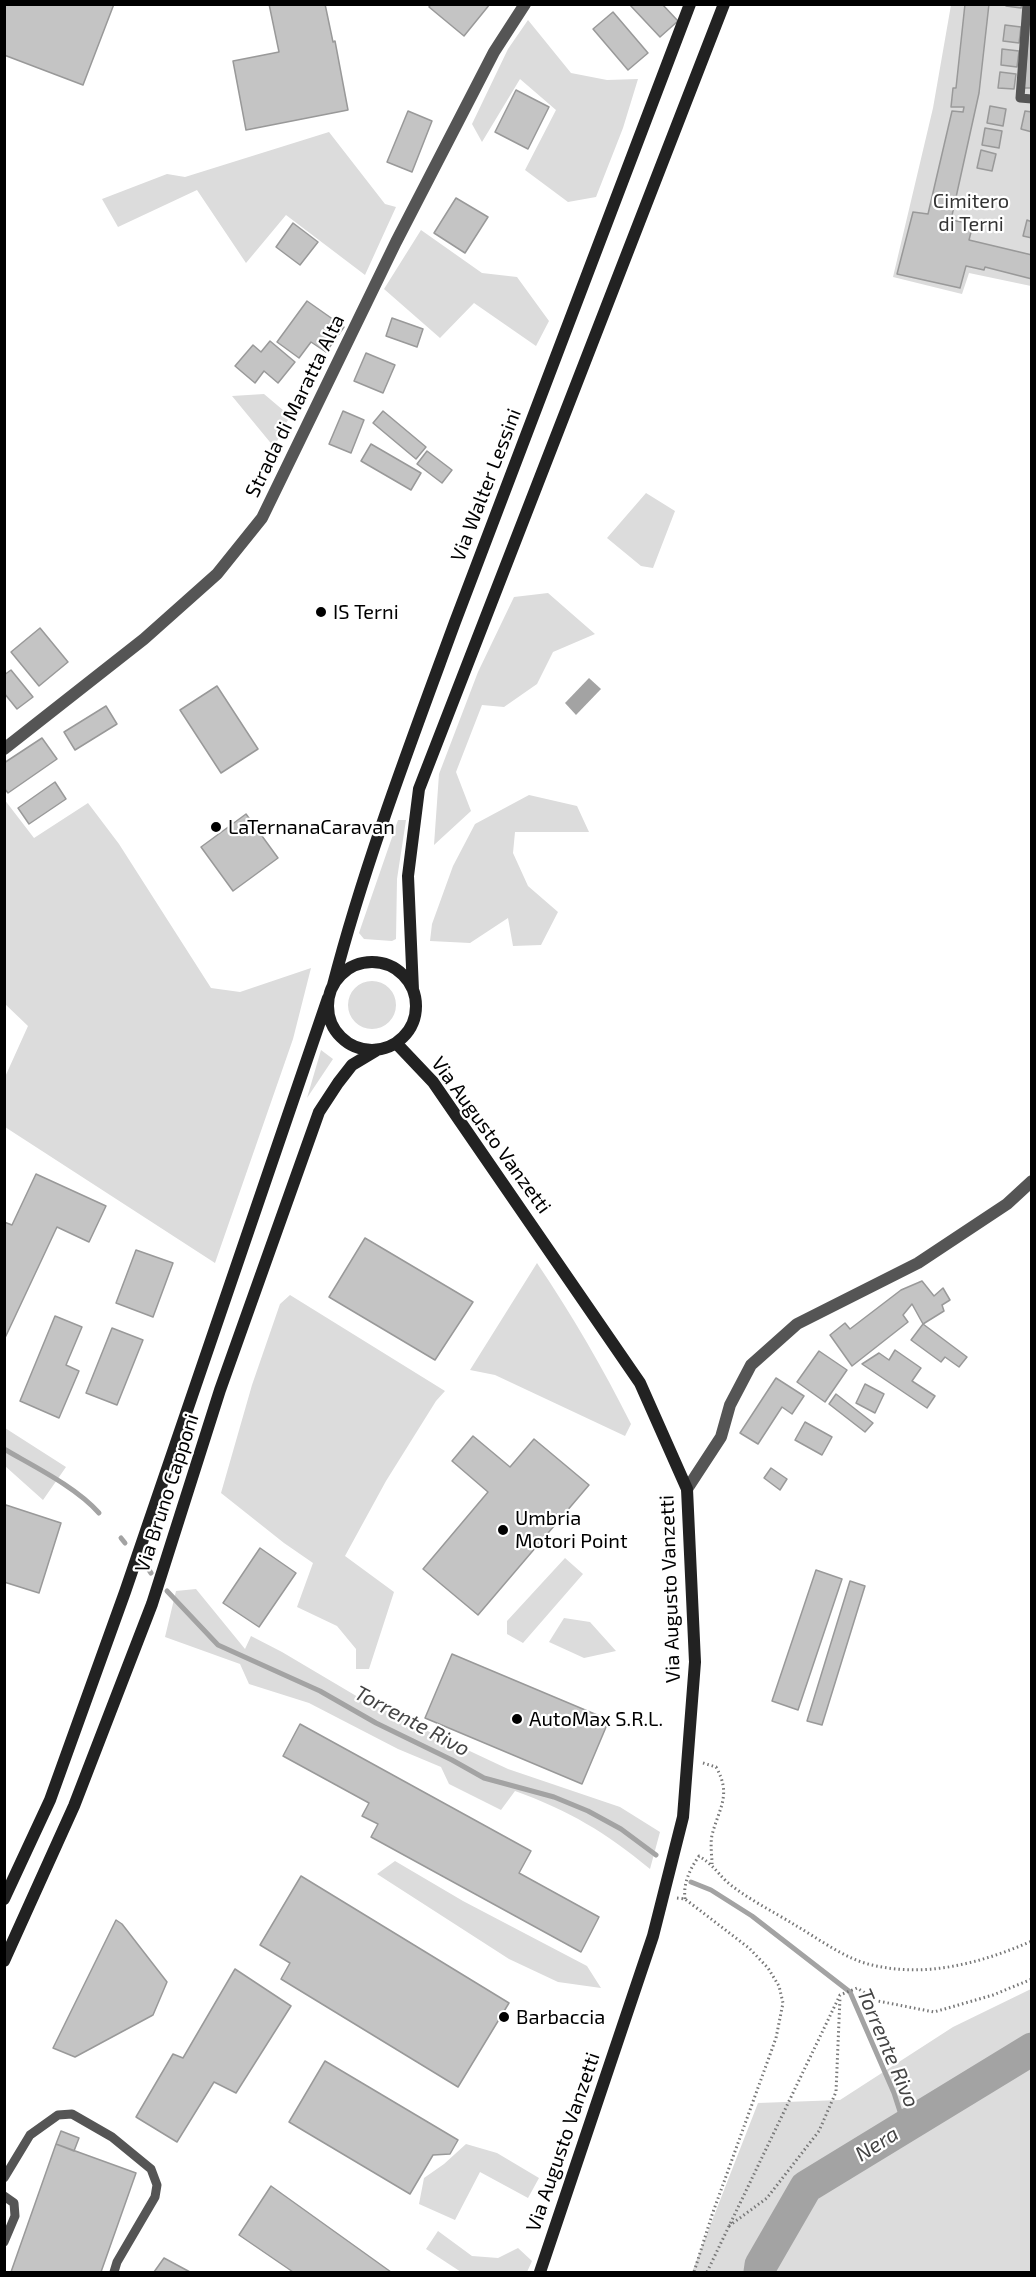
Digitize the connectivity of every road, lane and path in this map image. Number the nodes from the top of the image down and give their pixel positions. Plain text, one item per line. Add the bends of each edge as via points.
1 (525, 4) edge
2 (724, 4) edge
3 (1027, 4) edge
4 (689, 6) edge
5 (1032, 99) edge
6 (4, 749) edge
7 (333, 985) junction
8 (413, 990) junction
9 (328, 998) junction
10 (396, 1043) junction
11 (377, 1050) junction
12 (1032, 1181) edge
13 (687, 1489) junction
14 (704, 1763) dead end
15 (712, 1864) junction
16 (4, 1899) edge
17 (1032, 1941) edge
18 (4, 1961) edge
19 (1032, 1979) edge
20 (840, 1995) junction
21 (4, 2178) edge
22 (4, 2196) edge
23 (727, 2227) junction
24 (4, 2242) edge
25 (114, 2272) edge
26 (540, 2272) edge
27 (694, 2272) edge
28 (707, 2272) edge

1 - 6 street, Strada di Maratta Alta via 494,52 401,233 262,519 217,574 144,639
2 - 8 main road via 419,789 408,876
3 - 5 lane via 1020,98
4 - 7 main road, Via Walter Lessini via 409,747
7 - 8 main road via 353,965 367,962 395,968
7 - 9 main road
8 - 10 main road via 414,1020
9 - 11 main road via 328,1012 339,1037 357,1047
9 - 16 main road, Via Bruno Capponi via 121,1603 50,1800
10 - 11 main road
10 - 13 main road, Via Augusto Vanzetti via 433,1082 640,1383
11 - 18 main road, Via Bruno Capponi via 352,1065 319,1112 220,1390 152,1604 74,1806
12 - 13 street via 1006,1204 918,1263 797,1323 751,1365 729,1405 721,1437
13 - 26 main road, Via Augusto Vanzetti via 695,1662 683,1817 653,1936
14 - 15 path via 716,1767 725,1782 711,1837
15 - 17 path via 726,1881 773,1912 870,1965 928,1970 966,1964
15 - 27 path via 699,1856 686,1882 685,1899 736,1937 768,1968 779,1986 783,2003 776,2038
19 - 20 path via 934,2012 878,2001 857,1988
20 - 23 path
20 - 23 path via 836,2092 819,2131 767,2198
21 - 25 lane via 30,2135 58,2115 72,2114 112,2137 151,2169 157,2185 155,2197
22 - 24 lane via 14,2203 15,2216
23 - 28 path

